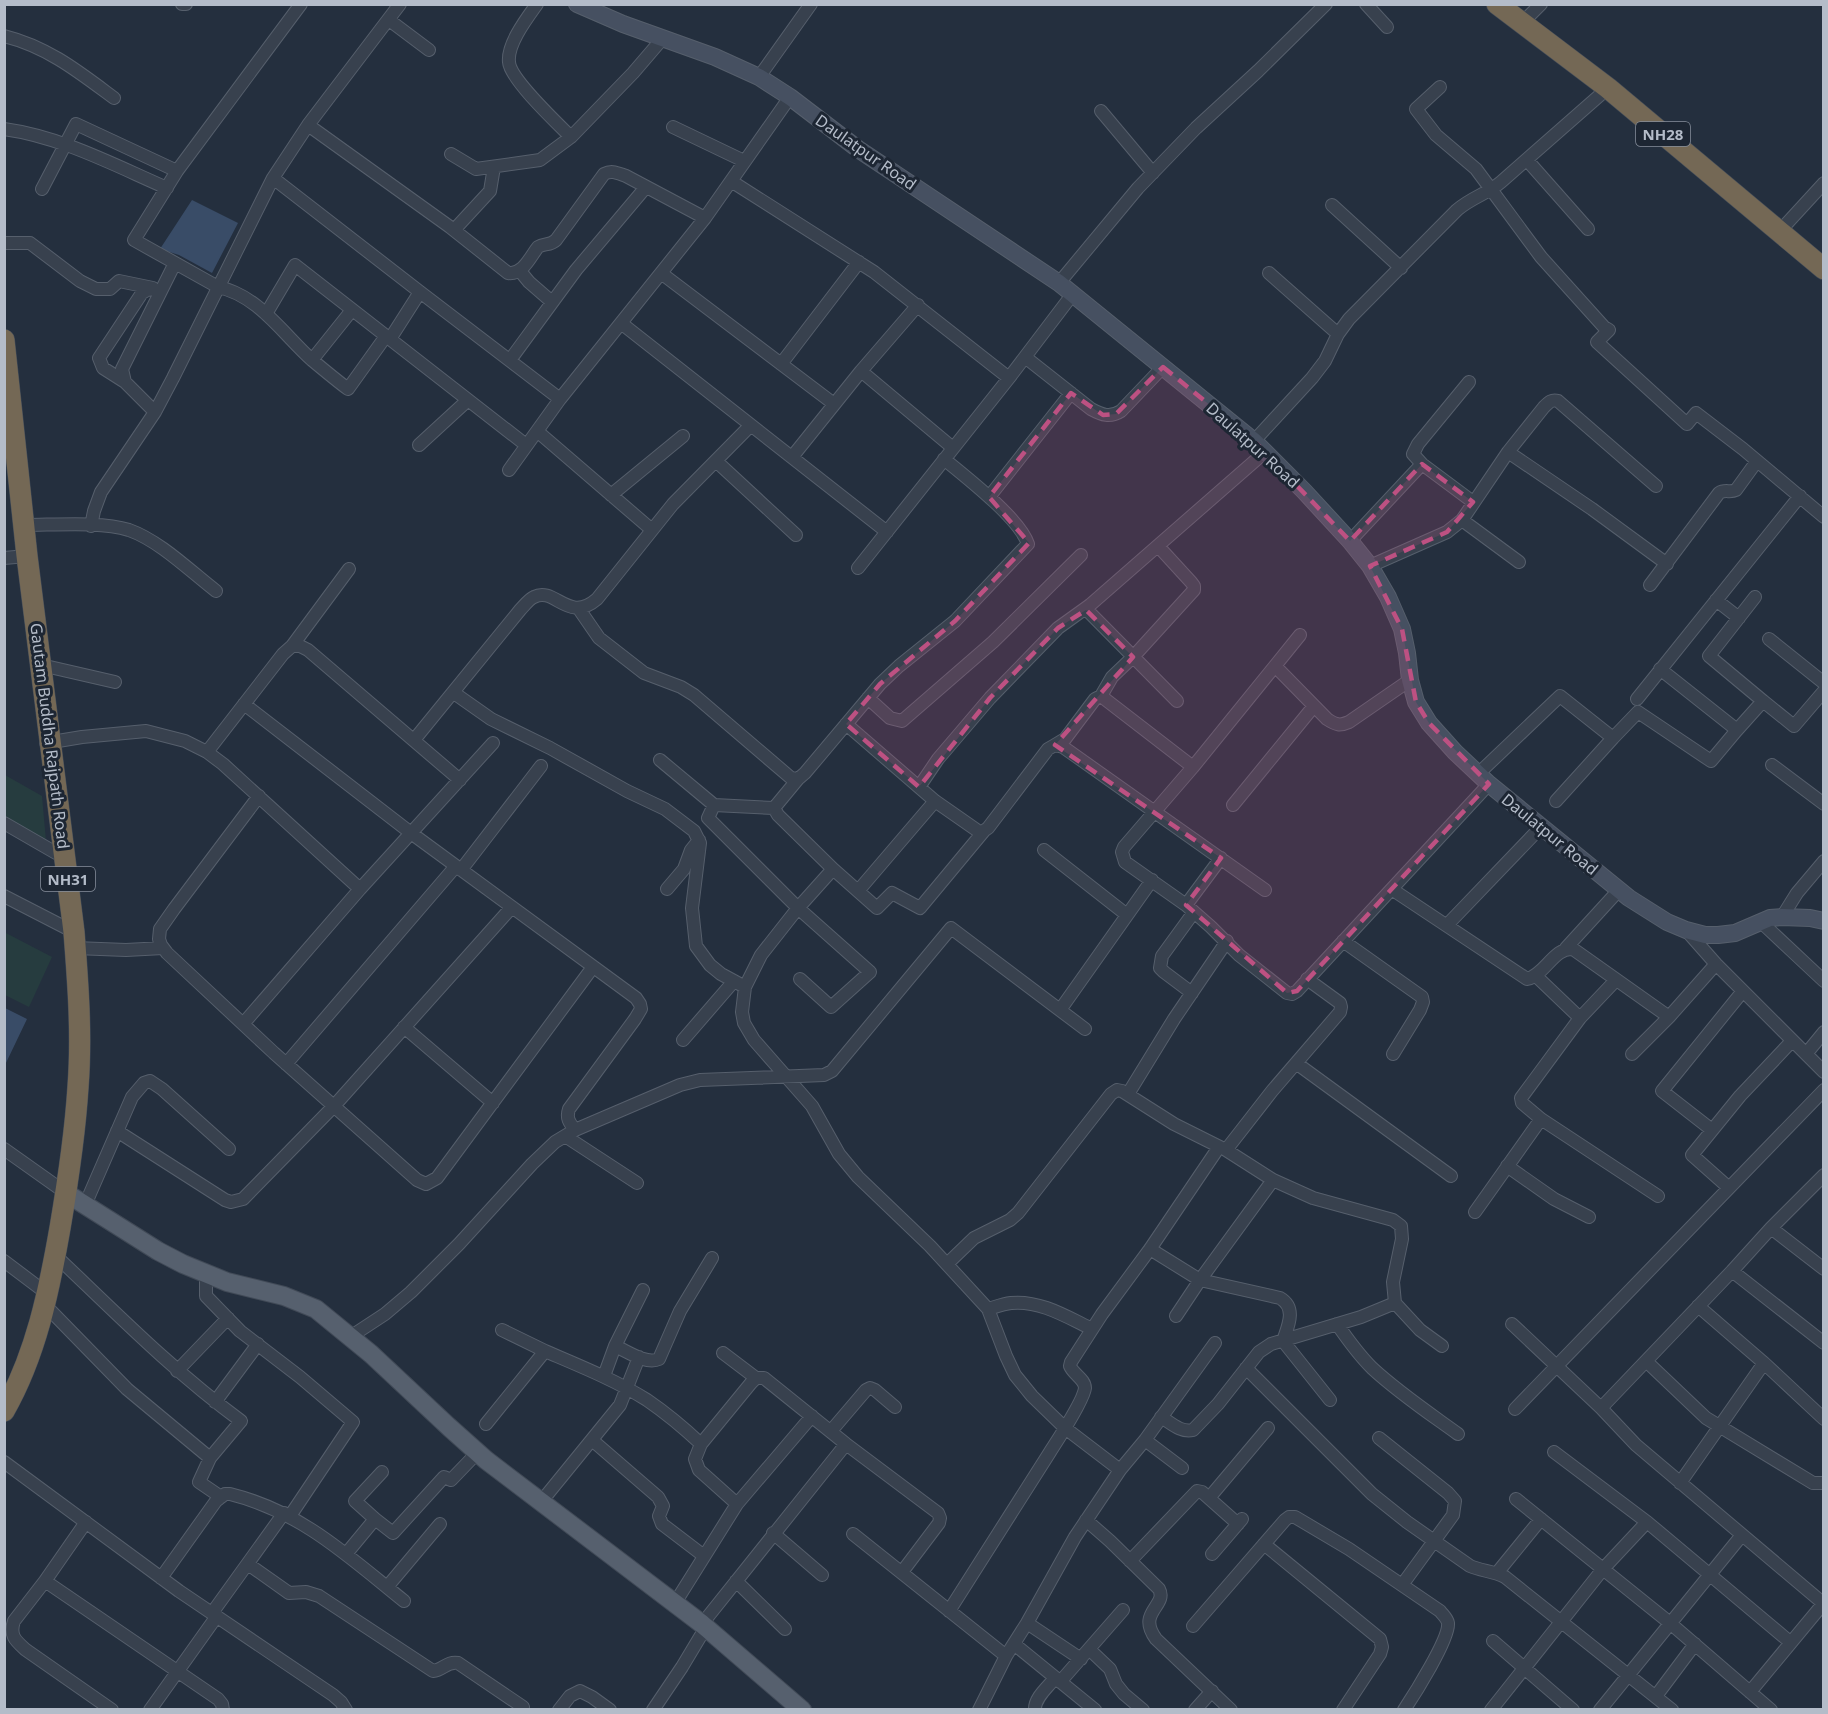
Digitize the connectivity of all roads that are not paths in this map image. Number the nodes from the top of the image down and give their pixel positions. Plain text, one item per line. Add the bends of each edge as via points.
1 (301, 4) edge
2 (400, 4) edge
3 (537, 4) edge
4 (577, 4) edge
5 (811, 4) edge
6 (1326, 4) edge
7 (1366, 4) edge
8 (1497, 4) edge
9 (1541, 4) edge
10 (388, 20) junction
11 (1522, 23) junction
12 (1387, 27) dead end
13 (4, 36) edge
14 (663, 38) junction
15 (429, 50) dead end
16 (759, 77) junction
17 (1440, 87) dead end
18 (1608, 88) junction
19 (790, 97) junction
20 (114, 98) dead end
21 (1101, 111) dead end
22 (308, 125) junction
23 (673, 127) dead end
24 (4, 129) edge
25 (571, 137) junction
26 (66, 144) junction
27 (451, 154) dead end
28 (1527, 160) junction
29 (744, 161) junction
30 (494, 167) junction
31 (177, 171) junction
32 (1153, 173) junction
33 (273, 178) junction
34 (731, 181) junction
35 (1824, 183) edge
36 (646, 187) junction
37 (167, 188) junction
38 (42, 189) dead end
39 (1492, 189) junction
40 (1332, 205) dead end
41 (705, 218) junction
42 (454, 230) junction
43 (1588, 230) dead end
44 (1779, 232) junction
45 (4, 243) edge
46 (859, 262) junction
47 (175, 263) junction
48 (1401, 268) junction
49 (1824, 269) edge
50 (520, 271) junction
51 (661, 273) junction
52 (1269, 273) dead end
53 (1059, 283) junction
54 (218, 287) junction
55 (157, 290) junction
56 (420, 292) junction
57 (1072, 295) junction
58 (552, 302) junction
59 (918, 305) junction
60 (352, 310) junction
61 (266, 314) junction
62 (621, 323) junction
63 (1338, 334) junction
64 (388, 337) junction
65 (5, 345) edge
66 (1025, 357) junction
67 (312, 360) junction
68 (510, 360) junction
69 (781, 364) junction
70 (1163, 367) junction
71 (861, 371) junction
72 (1009, 378) junction
73 (125, 382) junction
74 (1469, 382) dead end
75 (1071, 393) junction
76 (560, 399) junction
77 (468, 400) junction
78 (834, 404) junction
79 (155, 412) junction
80 (8, 419) edge
81 (751, 425) junction
82 (537, 431) junction
83 (683, 435) dead end
84 (419, 445) dead end
85 (526, 445) junction
86 (1260, 447) junction
87 (953, 448) junction
88 (1508, 452) junction
89 (792, 457) junction
90 (944, 459) junction
91 (716, 461) junction
92 (1757, 461) junction
93 (1422, 464) junction
94 (509, 470) dead end
95 (1656, 486) dead end
96 (611, 495) junction
97 (1800, 496) junction
98 (989, 497) junction
99 (1473, 502) junction
100 (1824, 517) edge
101 (1462, 520) junction
102 (24, 525) junction
103 (91, 526) junction
104 (652, 530) junction
105 (887, 532) junction
106 (796, 535) dead end
107 (1350, 541) junction
108 (1158, 546) junction
109 (1081, 555) dead end
110 (17, 556) edge
111 (1519, 562) dead end
112 (1667, 564) junction
113 (1370, 566) junction
114 (858, 568) dead end
115 (349, 569) dead end
116 (1650, 585) dead end
117 (216, 591) dead end
118 (1755, 597) dead end
119 (1716, 600) junction
120 (579, 609) junction
121 (1086, 609) junction
122 (1739, 618) junction
123 (1300, 635) dead end
124 (1769, 639) dead end
125 (292, 646) junction
126 (1133, 657) junction
127 (41, 665) junction
128 (1275, 666) junction
129 (1660, 669) junction
130 (1410, 680) junction
131 (115, 682) dead end
132 (1824, 684) edge
133 (1824, 691) edge
134 (454, 693) junction
135 (1101, 696) junction
136 (868, 698) junction
137 (1637, 699) dead end
138 (1177, 701) dead end
139 (1763, 701) junction
140 (244, 704) junction
141 (1314, 706) junction
142 (846, 724) junction
143 (1737, 730) junction
144 (1613, 738) junction
145 (414, 740) junction
146 (46, 743) junction
147 (494, 743) dead end
148 (1056, 745) junction
149 (207, 752) junction
150 (660, 760) dead end
151 (1772, 765) dead end
152 (541, 766) dead end
153 (1193, 767) junction
154 (798, 779) junction
155 (1484, 779) junction
156 (460, 780) junction
157 (919, 787) junction
158 (259, 796) junction
159 (935, 801) junction
160 (1556, 801) dead end
161 (1824, 804) edge
162 (714, 805) junction
163 (1233, 805) dead end
164 (774, 808) junction
165 (1155, 811) junction
166 (4, 823) edge
167 (1541, 827) junction
168 (984, 831) junction
169 (411, 833) junction
170 (699, 840) junction
171 (1044, 850) dead end
172 (56, 853) junction
173 (1221, 858) junction
174 (1824, 861) edge
175 (459, 868) junction
176 (833, 869) junction
177 (1152, 880) junction
178 (360, 889) junction
179 (667, 889) dead end
180 (1265, 890) dead end
181 (1393, 890) junction
182 (1619, 890) junction
183 (858, 891) junction
184 (4, 896) edge
185 (512, 907) junction
186 (798, 908) junction
187 (1190, 908) junction
188 (1127, 915) junction
189 (1782, 917) junction
190 (1824, 921) edge
191 (1761, 922) junction
192 (1447, 925) junction
193 (1686, 930) junction
194 (70, 935) junction
195 (1227, 941) junction
196 (1343, 941) junction
197 (163, 948) junction
198 (1566, 948) junction
199 (1716, 964) junction
200 (592, 967) junction
201 (1536, 976) junction
202 (800, 979) dead end
203 (1307, 979) junction
204 (1616, 980) junction
205 (1824, 981) edge
206 (739, 984) junction
207 (1743, 991) junction
208 (1192, 993) junction
209 (1060, 1010) junction
210 (1669, 1017) junction
211 (1580, 1018) junction
212 (243, 1024) junction
213 (404, 1027) junction
214 (1085, 1029) dead end
215 (1824, 1032) edge
216 (683, 1041) dead end
217 (1792, 1041) junction
218 (1393, 1054) dead end
219 (1632, 1054) dead end
220 (1806, 1054) junction
221 (1296, 1063) junction
222 (286, 1064) junction
223 (1824, 1072) edge
224 (786, 1076) junction
225 (1824, 1090) edge
226 (1128, 1094) junction
227 (493, 1102) junction
228 (334, 1106) junction
229 (1541, 1119) junction
230 (1712, 1130) junction
231 (117, 1131) junction
232 (570, 1132) junction
233 (1223, 1148) junction
234 (4, 1149) edge
235 (229, 1149) dead end
236 (1507, 1166) junction
237 (1824, 1175) edge
238 (1451, 1176) dead end
239 (1273, 1180) junction
240 (637, 1183) dead end
241 (1728, 1187) junction
242 (62, 1190) junction
243 (1658, 1196) dead end
244 (85, 1205) junction
245 (1475, 1212) dead end
246 (1589, 1217) dead end
247 (1771, 1228) junction
248 (1150, 1248) junction
249 (55, 1255) junction
250 (712, 1258) dead end
251 (4, 1261) edge
252 (947, 1264) junction
253 (1824, 1269) edge
254 (1732, 1271) junction
255 (206, 1275) junction
256 (1200, 1280) junction
257 (643, 1290) dead end
258 (43, 1297) junction
259 (1395, 1303) junction
260 (1698, 1306) junction
261 (988, 1310) junction
262 (1176, 1316) dead end
263 (228, 1318) junction
264 (1337, 1324) junction
265 (1512, 1324) dead end
266 (1092, 1329) junction
267 (502, 1330) dead end
268 (350, 1336) junction
269 (1283, 1341) junction
270 (1215, 1343) dead end
271 (1824, 1343) edge
272 (258, 1344) junction
273 (615, 1346) junction
274 (1442, 1346) dead end
275 (546, 1351) junction
276 (723, 1353) dead end
277 (639, 1357) junction
278 (1646, 1361) junction
279 (1764, 1363) junction
280 (1557, 1366) junction
281 (1246, 1368) junction
282 (177, 1371) junction
283 (604, 1376) junction
284 (756, 1378) junction
285 (627, 1389) junction
286 (4, 1394) edge
287 (1330, 1400) dead end
288 (215, 1402) junction
289 (895, 1407) dead end
290 (1601, 1408) junction
291 (1515, 1409) dead end
292 (4, 1411) edge
293 (812, 1416) junction
294 (1161, 1417) junction
295 (1824, 1419) edge
296 (486, 1424) dead end
297 (1720, 1425) junction
298 (1065, 1428) junction
299 (1268, 1428) dead end
300 (831, 1431) junction
301 (1458, 1434) dead end
302 (1379, 1438) dead end
303 (592, 1440) junction
304 (1145, 1440) junction
305 (701, 1444) junction
306 (846, 1444) junction
307 (478, 1452) junction
308 (1554, 1452) dead end
309 (210, 1458) junction
310 (4, 1462) edge
311 (1182, 1468) dead end
312 (1120, 1470) junction
313 (382, 1472) dead end
314 (1680, 1483) junction
315 (1824, 1483) edge
316 (221, 1497) junction
317 (1209, 1498) junction
318 (1516, 1499) dead end
319 (541, 1502) junction
320 (737, 1504) junction
321 (287, 1515) junction
322 (1541, 1519) junction
323 (375, 1520) junction
324 (1086, 1520) junction
325 (86, 1522) junction
326 (1647, 1522) junction
327 (440, 1524) dead end
328 (773, 1533) junction
329 (853, 1534) dead end
330 (1742, 1535) junction
331 (1435, 1542) junction
332 (1264, 1544) junction
333 (346, 1554) junction
334 (1212, 1554) dead end
335 (704, 1556) junction
336 (1130, 1561) junction
337 (248, 1564) junction
338 (1603, 1569) junction
339 (902, 1572) junction
340 (1497, 1573) junction
341 (822, 1575) dead end
342 (1709, 1575) junction
343 (161, 1578) junction
344 (45, 1581) junction
345 (736, 1581) junction
346 (1402, 1585) junction
347 (387, 1587) junction
348 (404, 1601) dead end
349 (675, 1603) junction
350 (1823, 1604) edge
351 (1123, 1610) dead end
352 (950, 1611) junction
353 (215, 1615) junction
354 (1560, 1621) junction
355 (1027, 1623) junction
356 (1670, 1623) junction
357 (704, 1626) junction
358 (1193, 1626) dead end
359 (785, 1629) dead end
360 (8, 1631) edge
361 (1493, 1641) dead end
362 (1790, 1642) junction
363 (1014, 1644) junction
364 (1695, 1644) junction
365 (1086, 1654) junction
366 (1006, 1656) junction
367 (1524, 1667) junction
368 (177, 1672) junction
369 (1627, 1674) junction
370 (1058, 1680) junction
371 (1212, 1691) junction
372 (1750, 1692) junction
373 (1656, 1696) junction
374 (523, 1707) dead end
375 (112, 1710) edge
376 (150, 1710) edge
377 (224, 1710) edge
378 (346, 1710) edge
379 (559, 1710) edge
380 (610, 1710) edge
381 (653, 1710) edge
382 (802, 1710) edge
383 (980, 1710) edge
384 (1035, 1710) edge
385 (1095, 1710) edge
386 (1143, 1710) edge
387 (1195, 1710) edge
388 (1231, 1710) edge
389 (1343, 1710) edge
390 (1404, 1710) edge
391 (1491, 1710) edge
392 (1573, 1710) edge
393 (1600, 1710) edge
394 (1672, 1710) edge
395 (1770, 1710) edge

1 - 31 street
2 - 10 street
3 - 25 street via 517,37 509,62 526,89
4 - 14 street, Daulatpur Road
5 - 16 street
6 - 32 street
7 - 12 street
8 - 11 highway, NH28
9 - 11 street
10 - 15 street
10 - 22 street
11 - 18 highway, NH28
13 - 20 street via 68,63
14 - 16 street, Daulatpur Road
14 - 25 street
16 - 19 street, Daulatpur Road
17 - 39 street via 1416,109 1436,135 1476,169
18 - 28 street
18 - 44 highway, NH28
19 - 29 street
19 - 53 street, Daulatpur Road via 858,149
21 - 32 street
22 - 33 street
22 - 42 street
23 - 29 street
24 - 26 street
25 - 30 street via 540,160
26 - 31 street via 76,124
26 - 37 street
26 - 38 street
27 - 30 street via 476,169
28 - 39 street
28 - 43 street
29 - 34 street
30 - 42 street via 490,191
31 - 37 street
32 - 53 street
33 - 54 street
33 - 56 street
34 - 41 street
34 - 46 street
35 - 44 street
36 - 41 street
36 - 50 street via 614,171 604,174 556,240 540,245
36 - 58 street
37 - 47 street via 134,240
39 - 48 street via 1468,200
39 - 92 street via 1541,257 1609,330 1598,342 1687,424 1696,413
40 - 48 street
41 - 51 street
42 - 50 street via 508,273
44 - 49 highway, NH28
45 - 55 street via 30,243 96,289 110,290 119,280
46 - 59 street
46 - 69 street
47 - 54 street
47 - 55 street
48 - 63 street
50 - 58 street
51 - 62 street
51 - 69 street
52 - 63 street
53 - 57 street, Daulatpur Road
54 - 61 street via 233,290
54 - 79 street
55 - 73 street via 122,369
55 - 73 street via 142,293 99,358 103,368
56 - 64 street
56 - 68 street
57 - 66 street
57 - 70 street, Daulatpur Road
58 - 68 street
59 - 71 street
59 - 72 street
60 - 61 street via 295,265
60 - 64 street
60 - 67 street
61 - 67 street
62 - 76 street
62 - 81 street
63 - 86 street via 1325,361
64 - 67 street via 348,389
64 - 77 street
65 - 80 highway, Gautam Buddha Rajpath Road / NH31
66 - 72 street
66 - 75 street
68 - 76 street
69 - 78 street
70 - 75 street via 1116,414 1102,415
70 - 86 street, Daulatpur Road
71 - 78 street
71 - 87 street
72 - 87 street
73 - 79 street
74 - 93 street via 1413,451
75 - 98 street
76 - 82 street
77 - 84 street
77 - 85 street
78 - 89 street
79 - 103 street via 101,492
80 - 102 highway, Gautam Buddha Rajpath Road / NH31
80 - 110 highway, NH31
81 - 89 street
81 - 91 street
82 - 85 street
82 - 96 street
83 - 96 street
85 - 94 street
86 - 107 street, Daulatpur Road
86 - 108 street
87 - 90 street
88 - 95 street via 1554,400
88 - 99 street
88 - 112 street
89 - 105 street
90 - 98 street
90 - 105 street
91 - 104 street
91 - 106 street
92 - 97 street
92 - 112 street via 1736,489 1719,494
93 - 99 street
93 - 107 street
96 - 104 street
97 - 100 street
97 - 119 street
98 - 136 street via 1022,531 1028,544 955,621 899,666
99 - 101 street
101 - 111 street
101 - 113 street via 1447,532
102 - 103 street
102 - 110 highway, Gautam Buddha Rajpath Road / NH31
103 - 117 street via 111,526 150,541
104 - 120 street via 597,599
105 - 114 street
107 - 113 street, Daulatpur Road
108 - 121 street
108 - 126 street via 1194,590
109 - 136 street via 993,642 902,721 890,718
110 - 127 highway, Gautam Buddha Rajpath Road / NH31
110 - 146 highway, NH31
112 - 116 street
113 - 130 street, Daulatpur Road via 1402,629
115 - 125 street
118 - 122 street
119 - 122 street
119 - 129 street
120 - 134 street via 549,596 534,597
120 - 154 street via 598,638 645,673 694,695 791,778
121 - 126 street
121 - 157 street via 1058,628 990,698
122 - 139 street via 1709,656
123 - 128 street
124 - 132 street
125 - 140 street
125 - 145 street via 308,650
126 - 135 street
126 - 138 street
127 - 131 street
127 - 146 highway, Gautam Buddha Rajpath Road / NH31
128 - 141 street
128 - 153 street
129 - 137 street
129 - 143 street
130 - 141 street via 1341,725 1335,725
130 - 155 street, Daulatpur Road via 1416,702 1429,723
133 - 139 street via 1794,726
134 - 145 street
134 - 170 street via 491,719 665,808 694,831
135 - 148 street
135 - 153 street
136 - 142 street
139 - 143 street
140 - 149 street
140 - 169 street
141 - 163 street
142 - 154 street
142 - 157 street
143 - 144 street via 1711,761 1638,712
144 - 155 street via 1560,696
144 - 160 street
145 - 156 street
146 - 149 street via 146,731 185,741
146 - 172 highway, NH31
146 - 194 highway, Gautam Buddha Rajpath Road / NH31
147 - 156 street
148 - 165 street
148 - 168 street via 1048,749
149 - 158 street
150 - 162 street
151 - 161 street
152 - 175 street
153 - 165 street
154 - 164 street
155 - 167 street, Daulatpur Road
155 - 181 street
156 - 169 street
157 - 159 street
158 - 178 street
158 - 197 street via 160,929
159 - 168 street via 978,831
159 - 183 street
162 - 164 street
162 - 186 street via 708,818
164 - 176 street
165 - 173 street
165 - 177 street via 1122,852 1125,862
166 - 172 street
167 - 182 street, Daulatpur Road
167 - 192 street
168 - 183 street via 920,908 892,893 877,908
169 - 175 street
169 - 178 street
170 - 179 street via 684,869
170 - 206 street via 692,908 696,946 710,965
171 - 188 street
172 - 194 highway, NH31
173 - 180 street
173 - 187 street
174 - 189 street
175 - 185 street
175 - 222 street
176 - 183 street
176 - 186 street
177 - 187 street
177 - 188 street
178 - 212 street
181 - 192 street
181 - 196 street
182 - 193 street, Daulatpur Road
182 - 198 street
184 - 194 street
185 - 200 street
185 - 213 street
186 - 202 street via 870,972 831,1006
186 - 206 street
187 - 195 street
187 - 208 street via 1162,957 1160,968
188 - 209 street
189 - 190 street, Daulatpur Road
189 - 191 street, Daulatpur Road
191 - 193 street, Daulatpur Road via 1735,933 1718,935
191 - 205 street
192 - 201 street via 1527,980
193 - 199 street
194 - 197 street via 126,950
194 - 242 highway, Gautam Buddha Rajpath Road / NH31 via 78,995 78,1086 72,1158
195 - 203 street via 1287,993 1297,991
195 - 208 street
196 - 203 street
196 - 218 street via 1422,997 1420,1010
197 - 212 street
198 - 201 street
198 - 204 street
199 - 207 street
199 - 210 street
200 - 227 street
200 - 232 street via 636,998 641,1009 569,1109
201 - 211 street
203 - 221 street via 1341,1007
204 - 210 street
204 - 211 street
206 - 216 street
206 - 224 street via 744,1023
207 - 217 street
207 - 230 street via 1662,1091
208 - 226 street
209 - 214 street
209 - 224 street via 951,928 832,1071 824,1075
210 - 219 street
211 - 229 street via 1521,1098
212 - 222 street
213 - 227 street
213 - 228 street
215 - 220 street
217 - 220 street
217 - 230 street
220 - 223 street
221 - 233 street
221 - 238 street
222 - 228 street
224 - 232 street via 700,1080 680,1085
224 - 252 street via 812,1106 839,1154 858,1177
225 - 241 street
226 - 233 street via 1174,1124
226 - 252 street via 1117,1090 1111,1095 1018,1213 974,1238
227 - 228 street via 437,1178 426,1184
228 - 231 street via 250,1193 236,1202 215,1195
229 - 236 street
229 - 243 street
230 - 241 street via 1692,1155
231 - 235 street via 132,1097 144,1083 150,1082
231 - 244 street
232 - 240 street
232 - 268 street via 532,1164 411,1292
233 - 239 street
233 - 248 street
234 - 242 street
236 - 245 street
236 - 246 street via 1554,1199
237 - 247 street
239 - 256 street
239 - 259 street via 1312,1198 1393,1220 1401,1226 1393,1282
241 - 280 street
242 - 244 main road
242 - 249 highway, Gautam Buddha Rajpath Road / NH31
242 - 258 highway, NH31
244 - 255 main road via 158,1251
247 - 253 street
247 - 254 street
248 - 256 street
248 - 266 street
249 - 258 highway, Gautam Buddha Rajpath Road / NH31
249 - 282 street
250 - 277 street via 680,1311 659,1359 654,1362
251 - 258 street
252 - 261 street
254 - 260 street
254 - 271 street
255 - 263 street via 206,1296
255 - 268 main road via 302,1302
256 - 262 street
256 - 269 street via 1287,1302 1290,1319
257 - 273 street
258 - 286 highway, NH31
258 - 292 highway, Gautam Buddha Rajpath Road / NH31 via 32,1349
258 - 309 street via 127,1389
259 - 264 street
259 - 274 street via 1420,1330
260 - 278 street
260 - 279 street
261 - 266 street via 1011,1303 1030,1304
261 - 298 street via 1016,1375
263 - 272 street
263 - 282 street
264 - 269 street
264 - 301 street via 1371,1367
265 - 280 street
266 - 298 street via 1070,1366 1085,1389
267 - 275 street
268 - 307 main road
269 - 281 street via 1259,1352
269 - 287 street
270 - 294 street
272 - 288 street
272 - 321 street via 353,1422
273 - 277 street
273 - 283 street
275 - 283 street
275 - 296 street
276 - 284 street
277 - 285 street
278 - 290 street
278 - 297 street via 1697,1411
279 - 295 street
279 - 297 street
280 - 290 street
280 - 291 street
281 - 294 street via 1193,1430 1180,1430
281 - 331 street via 1372,1494
282 - 288 street
283 - 285 street
284 - 293 street via 764,1378
284 - 305 street
285 - 303 street via 620,1405
285 - 305 street via 661,1410
288 - 309 street via 242,1421
289 - 300 street via 870,1388
290 - 314 street
293 - 300 street
293 - 320 street
294 - 304 street
297 - 314 street
297 - 315 street via 1813,1483
298 - 312 street
298 - 352 street
299 - 317 street
300 - 306 street
302 - 331 street via 1455,1501 1453,1515
303 - 319 street
303 - 335 street via 658,1497 663,1506 659,1516 662,1524
304 - 311 street
304 - 312 street
305 - 320 street via 695,1460 699,1470
306 - 328 street
306 - 339 street via 938,1513 939,1523
307 - 319 main road
307 - 323 street via 451,1480 444,1477 393,1533
308 - 326 street
309 - 316 street via 199,1482
310 - 325 street
312 - 324 street
313 - 323 street via 355,1501
314 - 330 street
316 - 321 street via 230,1494
316 - 343 street
317 - 334 street via 1240,1521
317 - 336 street via 1197,1491
318 - 322 street
319 - 349 main road
320 - 335 street
321 - 333 street
321 - 337 street
322 - 338 street
322 - 340 street
323 - 333 street
324 - 336 street
324 - 355 street
325 - 343 street
325 - 344 street
326 - 338 street
326 - 342 street
327 - 347 street
328 - 341 street
328 - 345 street
329 - 339 street
330 - 342 street
330 - 350 street
331 - 340 street via 1470,1566
331 - 346 street
332 - 346 street via 1289,1516 1295,1517
332 - 358 street
332 - 389 street via 1380,1639 1380,1654
333 - 347 street
335 - 349 street
336 - 371 street via 1161,1594 1149,1618 1152,1632
337 - 353 street
337 - 374 street via 289,1593 320,1596 429,1669 436,1671 449,1663 458,1664
338 - 354 street
338 - 356 street
339 - 352 street
340 - 354 street
342 - 356 street
342 - 362 street
343 - 353 street
344 - 360 street
344 - 368 street
345 - 357 street
345 - 359 street
346 - 390 street via 1440,1611 1448,1626
347 - 348 street
349 - 357 main road
350 - 362 street
351 - 365 street
352 - 366 street
353 - 368 street
353 - 378 street via 333,1695
354 - 367 street
354 - 369 street
355 - 363 street
355 - 365 street
356 - 364 street
356 - 369 street
357 - 381 street
357 - 382 main road
360 - 375 street via 26,1650
361 - 367 street
362 - 372 street
363 - 366 street
363 - 370 street
364 - 372 street
364 - 373 street
365 - 370 street
365 - 386 street via 1110,1669 1124,1694
366 - 383 street
367 - 391 street
367 - 392 street
368 - 376 street
368 - 377 street via 218,1699
369 - 373 street
369 - 393 street
370 - 384 street via 1037,1700
370 - 385 street
371 - 387 street
371 - 388 street
372 - 395 street
373 - 394 street
379 - 380 street via 570,1696 580,1691

